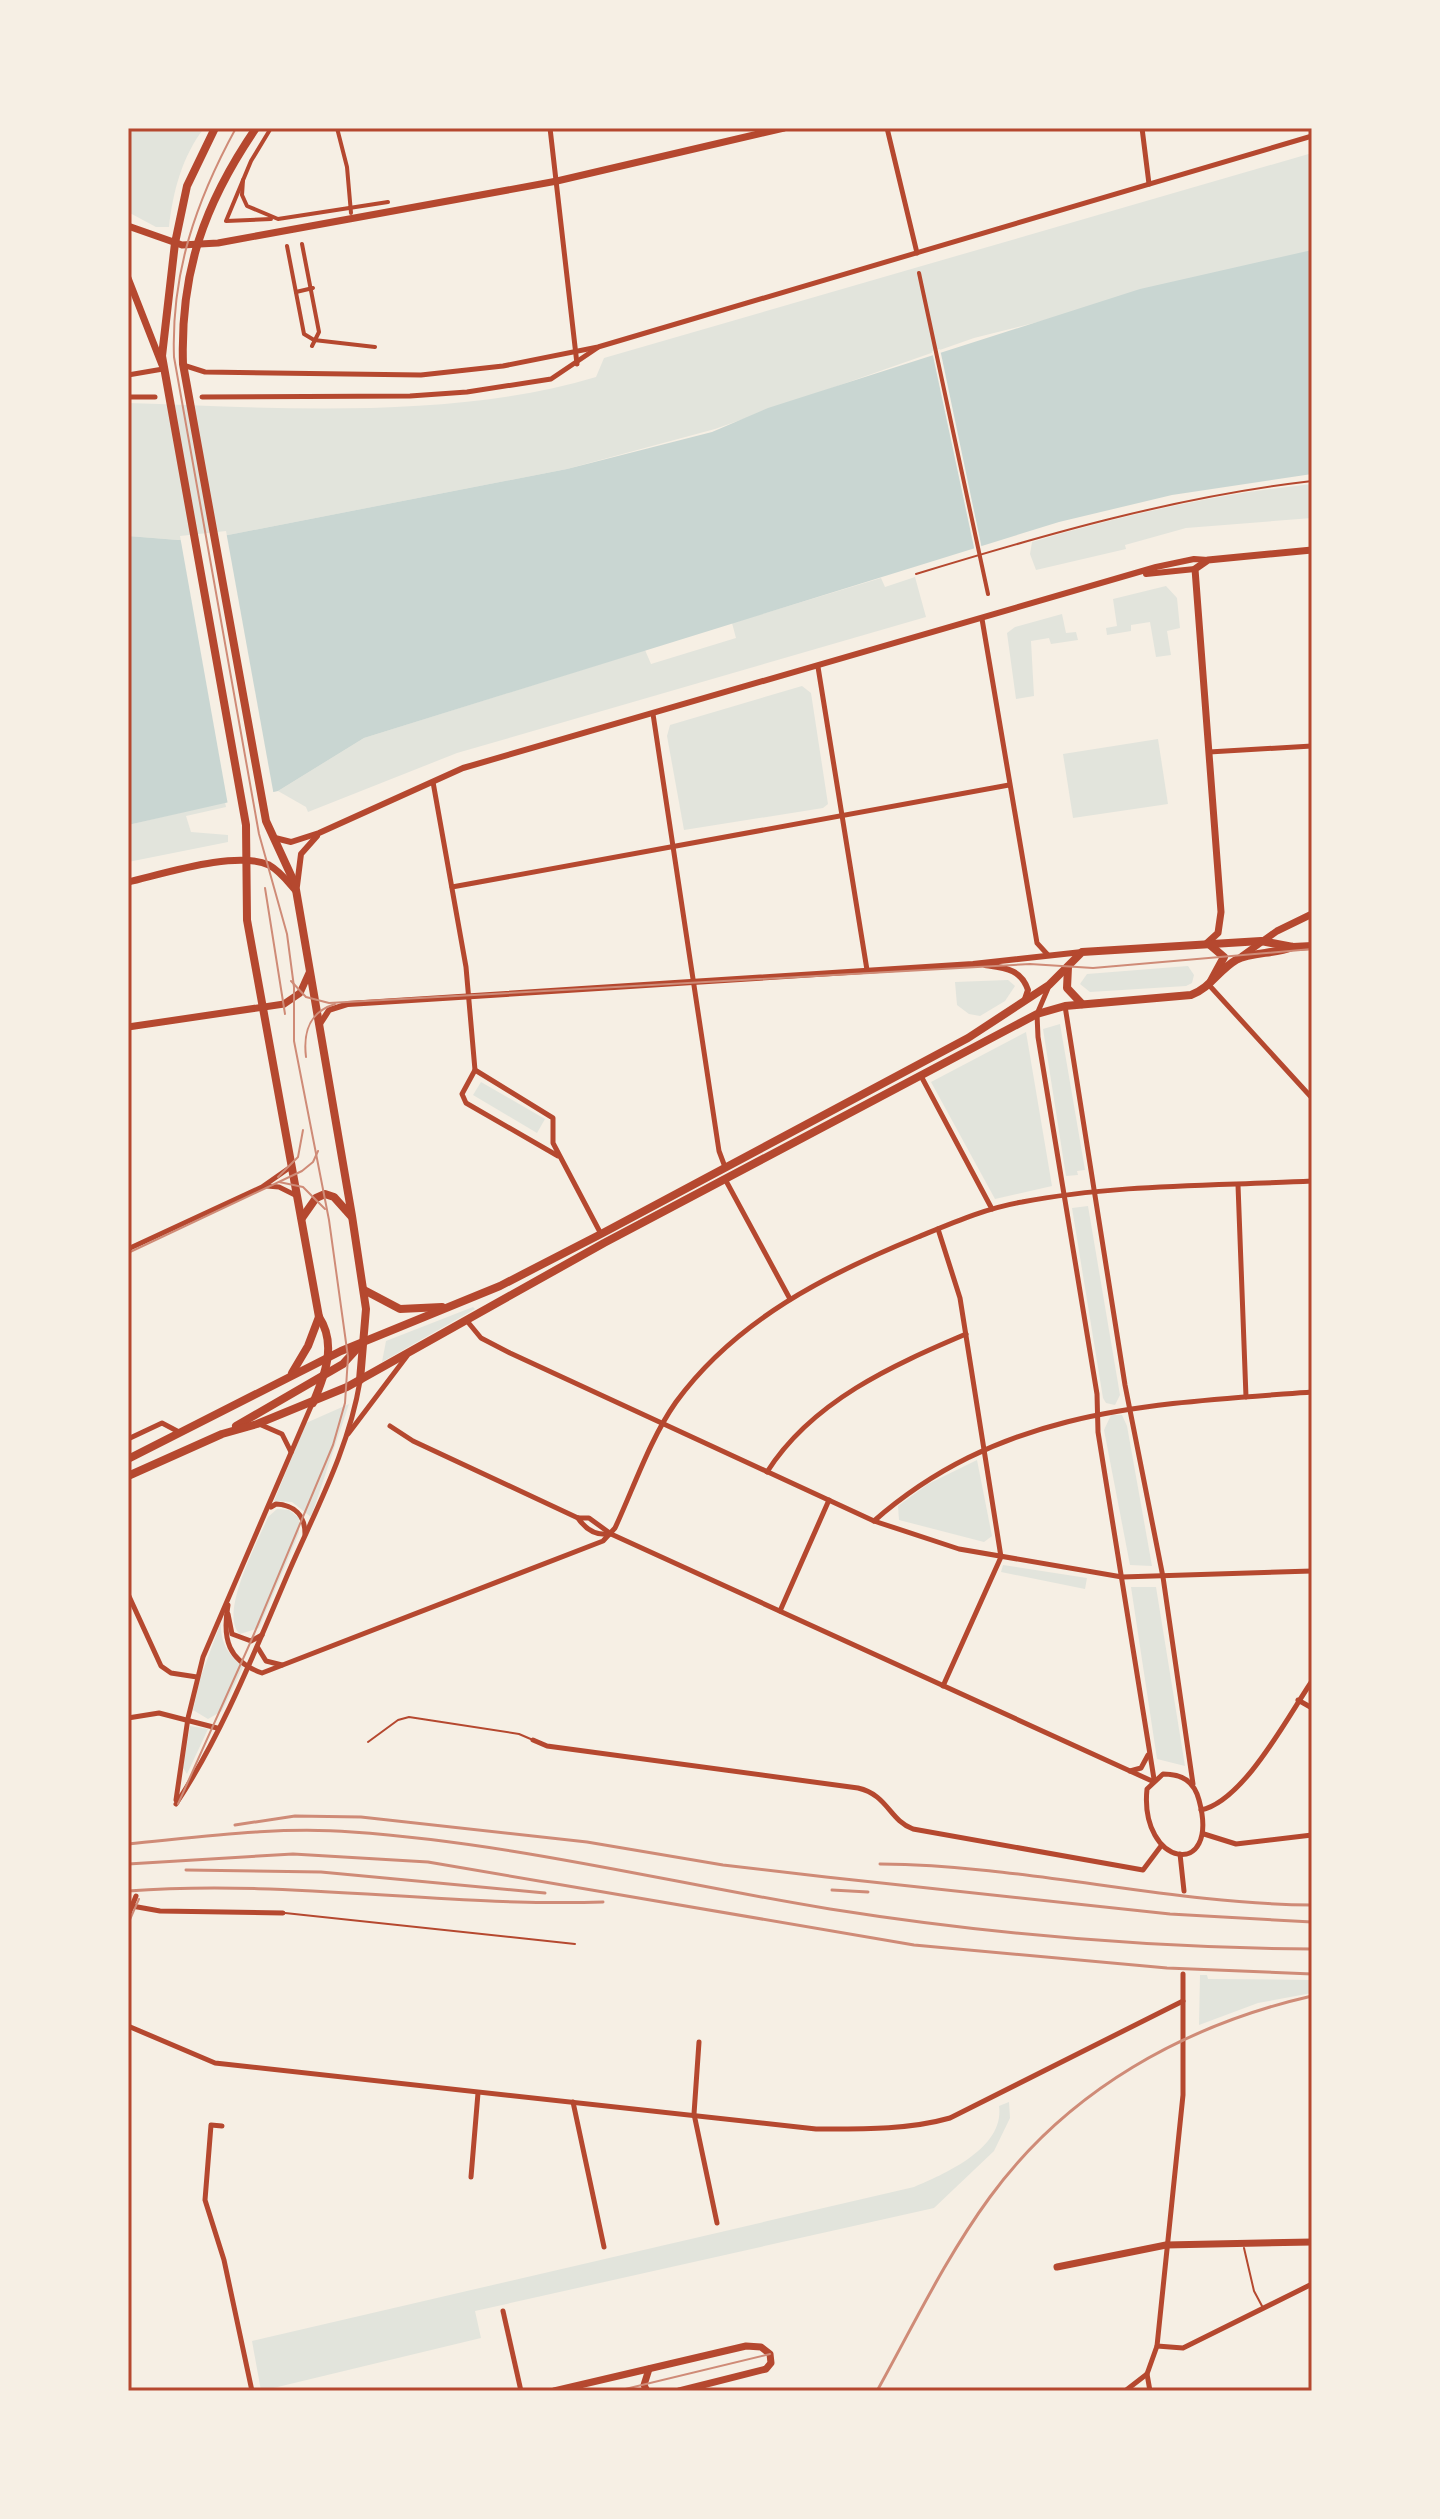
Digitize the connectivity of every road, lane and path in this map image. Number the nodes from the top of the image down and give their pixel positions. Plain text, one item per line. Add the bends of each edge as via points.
1 (215, 128) edge
2 (254, 128) edge
3 (271, 128) edge
4 (337, 128) edge
5 (550, 128) edge
6 (784, 128) edge
7 (887, 128) edge
8 (1142, 128) edge
9 (1312, 134) edge
10 (243, 180) junction
11 (557, 181) junction
12 (1149, 184) junction
13 (388, 202) dead end
14 (351, 210) junction
15 (278, 219) junction
16 (128, 226) edge
17 (175, 243) junction
18 (302, 244) dead end
19 (195, 246) junction
20 (287, 246) dead end
21 (917, 253) junction
22 (919, 273) dead end
23 (128, 278) edge
24 (312, 288) junction
25 (296, 292) junction
26 (319, 332) junction
27 (328, 340) junction
28 (313, 343) junction
29 (375, 347) dead end
30 (598, 347) junction
31 (576, 352) junction
32 (183, 364) junction
33 (577, 365) junction
34 (163, 369) junction
35 (128, 375) edge
36 (128, 397) edge
37 (155, 397) dead end
38 (202, 397) dead end
39 (1312, 481) edge
40 (1312, 550) edge
41 (1208, 560) junction
42 (1195, 569) junction
43 (916, 574) dead end
44 (1142, 574) junction
45 (988, 594) dead end
46 (982, 619) junction
47 (818, 667) junction
48 (653, 714) junction
49 (1312, 746) edge
50 (1207, 752) junction
51 (433, 782) junction
52 (1009, 785) junction
53 (843, 815) junction
54 (270, 832) junction
55 (319, 833) junction
56 (672, 844) junction
57 (248, 861) junction
58 (128, 882) edge
59 (452, 887) junction
60 (296, 894) junction
61 (1312, 914) edge
62 (1261, 941) junction
63 (1207, 943) junction
64 (1312, 946) edge
65 (1293, 947) junction
66 (1082, 952) junction
67 (1048, 955) junction
68 (1237, 959) junction
69 (973, 964) junction
70 (1070, 964) junction
71 (310, 970) junction
72 (867, 970) junction
73 (693, 980) junction
74 (1049, 985) junction
75 (1209, 985) junction
76 (469, 994) junction
77 (1025, 1000) junction
78 (1082, 1004) junction
79 (1065, 1006) junction
80 (263, 1008) junction
81 (1037, 1014) junction
82 (128, 1027) edge
83 (319, 1034) junction
84 (475, 1070) junction
85 (920, 1075) junction
86 (1312, 1098) edge
87 (561, 1158) junction
88 (292, 1165) junction
89 (725, 1167) junction
90 (725, 1179) junction
91 (1312, 1181) edge
92 (1238, 1185) junction
93 (262, 1187) junction
94 (1096, 1193) junction
95 (297, 1196) junction
96 (1063, 1196) junction
97 (992, 1209) junction
98 (352, 1216) junction
99 (301, 1219) junction
100 (938, 1229) junction
101 (601, 1234) junction
102 (128, 1249) edge
103 (364, 1290) junction
104 (790, 1299) junction
105 (452, 1306) junction
106 (319, 1317) junction
107 (467, 1321) junction
108 (966, 1334) junction
109 (364, 1341) junction
110 (410, 1354) junction
111 (327, 1357) junction
112 (324, 1377) junction
113 (287, 1378) junction
114 (360, 1380) junction
115 (1312, 1392) edge
116 (1246, 1397) junction
117 (313, 1403) junction
118 (1130, 1407) junction
119 (1099, 1412) junction
120 (664, 1423) junction
121 (257, 1424) junction
122 (390, 1426) dead end
123 (180, 1433) junction
124 (222, 1434) junction
125 (128, 1439) edge
126 (345, 1439) junction
127 (985, 1448) junction
128 (291, 1453) junction
129 (128, 1459) edge
130 (767, 1472) junction
131 (128, 1476) edge
132 (829, 1500) junction
133 (268, 1508) junction
134 (578, 1518) junction
135 (874, 1521) junction
136 (611, 1534) junction
137 (305, 1535) junction
138 (1001, 1557) junction
139 (1312, 1571) edge
140 (1122, 1577) junction
141 (1163, 1577) junction
142 (128, 1594) edge
143 (228, 1605) junction
144 (780, 1611) junction
145 (263, 1635) junction
146 (258, 1648) junction
147 (291, 1663) junction
148 (249, 1669) junction
149 (197, 1677) junction
150 (1312, 1681) edge
151 (943, 1686) junction
152 (1298, 1700) junction
153 (1312, 1708) edge
154 (128, 1718) edge
155 (188, 1718) junction
156 (217, 1728) junction
157 (533, 1740) joint
158 (368, 1742) dead end
159 (1150, 1751) junction
160 (1128, 1771) junction
161 (1153, 1780) junction
162 (1193, 1784) junction
163 (1201, 1810) junction
164 (1204, 1834) junction
165 (1312, 1835) edge
166 (1161, 1846) junction
167 (1180, 1854) junction
168 (1184, 1891) dead end
169 (136, 1896) dead end
170 (132, 1906) junction
171 (283, 1913) joint
172 (128, 1916) edge
173 (575, 1944) dead end
174 (1183, 1974) dead end
175 (1183, 2001) junction
176 (128, 2026) edge
177 (699, 2042) dead end
178 (478, 2093) junction
179 (573, 2102) junction
180 (694, 2114) junction
181 (222, 2126) dead end
182 (471, 2177) dead end
183 (717, 2223) dead end
184 (1243, 2242) junction
185 (1312, 2242) edge
186 (1166, 2245) junction
187 (604, 2247) dead end
188 (1057, 2267) dead end
189 (1312, 2284) edge
190 (1263, 2307) junction
191 (503, 2311) dead end
192 (1157, 2346) junction
193 (649, 2369) junction
194 (1147, 2374) junction
195 (719, 2381) junction
196 (252, 2391) edge
197 (521, 2391) edge
198 (554, 2391) edge
199 (647, 2391) edge
200 (679, 2391) edge
201 (721, 2391) edge
202 (1125, 2391) edge
203 (1150, 2391) edge

1 - 17 main road via 187,186
2 - 19 main road via 203,220
3 - 10 street
4 - 14 street
5 - 11 street
6 - 11 main road
7 - 21 street
8 - 12 street
9 - 12 street
10 - 15 street via 247,206
10 - 15 street via 226,221
11 - 19 main road
11 - 31 street
12 - 21 street
13 - 14 street
14 - 15 street
16 - 17 main road
17 - 19 main road
17 - 34 main road
18 - 24 street
19 - 32 main road via 182,329
20 - 25 street
21 - 30 street
22 - 45 street
23 - 34 main road
24 - 25 street
24 - 26 street
25 - 28 street via 304,334
26 - 27 street
26 - 28 street
27 - 28 street
27 - 29 street
30 - 31 street
30 - 33 street
31 - 32 street via 421,375 205,372
31 - 33 street
32 - 54 main road
33 - 38 street via 551,379 439,395
34 - 35 street
34 - 57 main road via 246,825
36 - 37 street
39 - 43 lane via 1105,518
40 - 41 main road
41 - 42 main road
41 - 44 street
42 - 44 street
42 - 50 main road
44 - 46 street
46 - 47 street
46 - 52 street
47 - 48 street
47 - 53 street
48 - 51 street via 474,764
48 - 56 street
49 - 50 street
50 - 63 main road via 1221,912 1218,933
51 - 55 street
51 - 59 street
52 - 53 street
52 - 67 street via 1037,943
53 - 56 street
53 - 72 street
54 - 55 street via 286,842
54 - 60 main road
55 - 60 street via 302,852
56 - 59 street
56 - 73 street
57 - 58 main road
57 - 60 main road via 272,867
57 - 80 main road via 246,909
59 - 76 street
60 - 71 main road
61 - 62 main road
62 - 63 main road
62 - 65 main road
62 - 68 main road
63 - 66 main road
63 - 75 main road via 1224,957
64 - 65 main road
65 - 68 main road
66 - 67 street
66 - 70 main road
67 - 69 street
68 - 75 main road
69 - 72 street
69 - 77 street via 1016,971 1028,990
70 - 74 main road
70 - 78 main road via 1067,988
71 - 80 main road via 297,997
71 - 83 main road
72 - 73 street
73 - 76 street
73 - 89 street
74 - 77 main road
74 - 81 street
75 - 78 main road via 1180,997
75 - 86 street
76 - 83 street via 339,1006 322,1018
76 - 84 street
77 - 89 main road via 968,1038
78 - 79 main road
79 - 81 main road
79 - 94 street
80 - 82 main road
80 - 88 main road
81 - 85 main road
81 - 96 street
83 - 98 main road
84 - 87 street via 550,1115 553,1143
84 - 87 street via 462,1094 466,1103
85 - 90 main road
85 - 97 street
87 - 101 street
88 - 93 street
88 - 95 main road
89 - 101 main road
90 - 104 street
90 - 107 main road
91 - 92 street
92 - 94 street
92 - 116 street
93 - 95 street via 279,1187
93 - 102 street
94 - 96 street
94 - 118 street
95 - 99 main road
96 - 97 street
96 - 119 street
97 - 100 street
98 - 99 main road via 325,1194 316,1197
98 - 103 main road
99 - 106 main road
100 - 104 street
100 - 108 street
101 - 105 main road
103 - 105 main road via 400,1309
103 - 109 main road
104 - 120 street via 718,1355
105 - 109 main road
106 - 111 main road via 328,1330
106 - 113 main road via 299,1365
107 - 110 main road
107 - 120 street via 481,1338
108 - 127 street
108 - 130 street via 848,1394 807,1424
109 - 111 main road
109 - 112 main road via 348,1361
109 - 114 main road
110 - 114 main road
110 - 126 street
111 - 112 main road
111 - 113 main road
112 - 117 main road
112 - 124 main road
113 - 123 main road
114 - 117 main road
114 - 126 street
115 - 116 street
116 - 118 street
117 - 121 main road
117 - 128 street
118 - 119 street
118 - 141 street
119 - 127 street
119 - 140 street
120 - 130 street
120 - 136 street
121 - 124 main road
121 - 128 street via 282,1434
122 - 134 street
123 - 125 street via 162,1423
123 - 129 main road
124 - 131 main road
126 - 137 street
127 - 135 street via 914,1487
127 - 138 street
128 - 133 street
130 - 132 street
132 - 135 street
132 - 144 street
133 - 137 street via 293,1508 303,1519
133 - 143 street
134 - 136 street via 589,1518
134 - 136 street via 600,1536
135 - 138 street via 925,1540
136 - 144 street
136 - 147 street via 593,1546
137 - 145 street
138 - 140 street
138 - 151 street
139 - 141 street
140 - 141 street
140 - 159 street
141 - 162 street
142 - 149 street via 161,1666
143 - 145 street via 232,1634 251,1641
143 - 148 street via 224,1638
143 - 149 street
144 - 151 street
145 - 146 street
146 - 147 street via 270,1663
146 - 148 street
147 - 148 street via 262,1673
148 - 156 street
149 - 155 street
150 - 152 street
151 - 160 street
152 - 153 street
152 - 163 street via 1243,1781 1217,1804
154 - 155 street via 159,1713
155 - 156 street
155 - 156 street via 176,1804
157 - 158 lane via 409,1717
157 - 166 street via 858,1788 883,1798 904,1826 1053,1857 1143,1870
159 - 160 street via 1141,1768
159 - 161 street
160 - 161 street
161 - 162 street via 1173,1774
161 - 166 street via 1145,1803
162 - 163 street
163 - 164 street
164 - 165 street via 1236,1844
164 - 167 street via 1194,1850
166 - 167 street
167 - 168 street
169 - 170 street
170 - 171 street
170 - 172 street
171 - 173 lane
174 - 175 street
175 - 180 street via 936,2122 816,2129
175 - 186 street via 1183,2095
176 - 178 street via 215,2063
177 - 180 street
178 - 179 street
178 - 182 street
179 - 180 street
179 - 187 street
180 - 183 street
181 - 196 street via 211,2125 204,2192
184 - 185 main road
184 - 186 main road
184 - 190 lane
186 - 188 main road
186 - 192 street
189 - 190 street
190 - 192 street via 1183,2348
191 - 197 street
192 - 194 street
193 - 195 main road via 746,2346 770,2354 766,2369
193 - 198 main road
193 - 199 main road
194 - 202 street
194 - 203 street
195 - 200 main road
195 - 201 street

